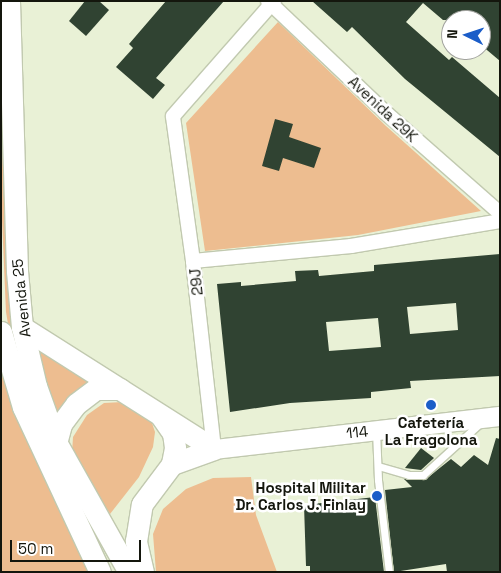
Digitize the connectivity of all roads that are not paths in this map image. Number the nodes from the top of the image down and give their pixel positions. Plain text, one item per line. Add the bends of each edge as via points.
1 (9, 1) edge
2 (271, 2) edge
3 (500, 213) edge
4 (500, 221) edge
5 (193, 260) junction
6 (22, 327) junction
7 (1, 332) edge
8 (120, 389) junction
9 (160, 414) junction
10 (495, 416) edge
11 (376, 430) junction
12 (56, 442) junction
13 (214, 448) junction
14 (172, 464) junction
15 (378, 466) junction
16 (56, 484) junction
17 (100, 572) edge
18 (129, 572) edge
19 (143, 572) edge
20 (389, 572) edge

1 - 6 main road, Avenida 25 via 17,271
2 - 3 street, Avenida 29K via 386,113
2 - 5 street, 29J via 173,116
4 - 5 street via 351,246
5 - 13 street, 29J
6 - 8 main road
6 - 12 main road, Avenida 25 via 36,386
7 - 16 main road, Avenida 25 via 23,407
8 - 9 main road
8 - 12 main road via 96,389 76,404 62,424
9 - 13 main road
9 - 14 main road via 172,433 175,448
10 - 11 main road, 114
10 - 15 lane via 469,431 424,475 409,475
11 - 13 main road, 114
11 - 15 lane
12 - 16 main road via 53,455
12 - 18 main road, Avenida 25
13 - 14 main road
14 - 19 main road via 142,504 136,541
15 - 20 lane
16 - 17 main road, Avenida 25

